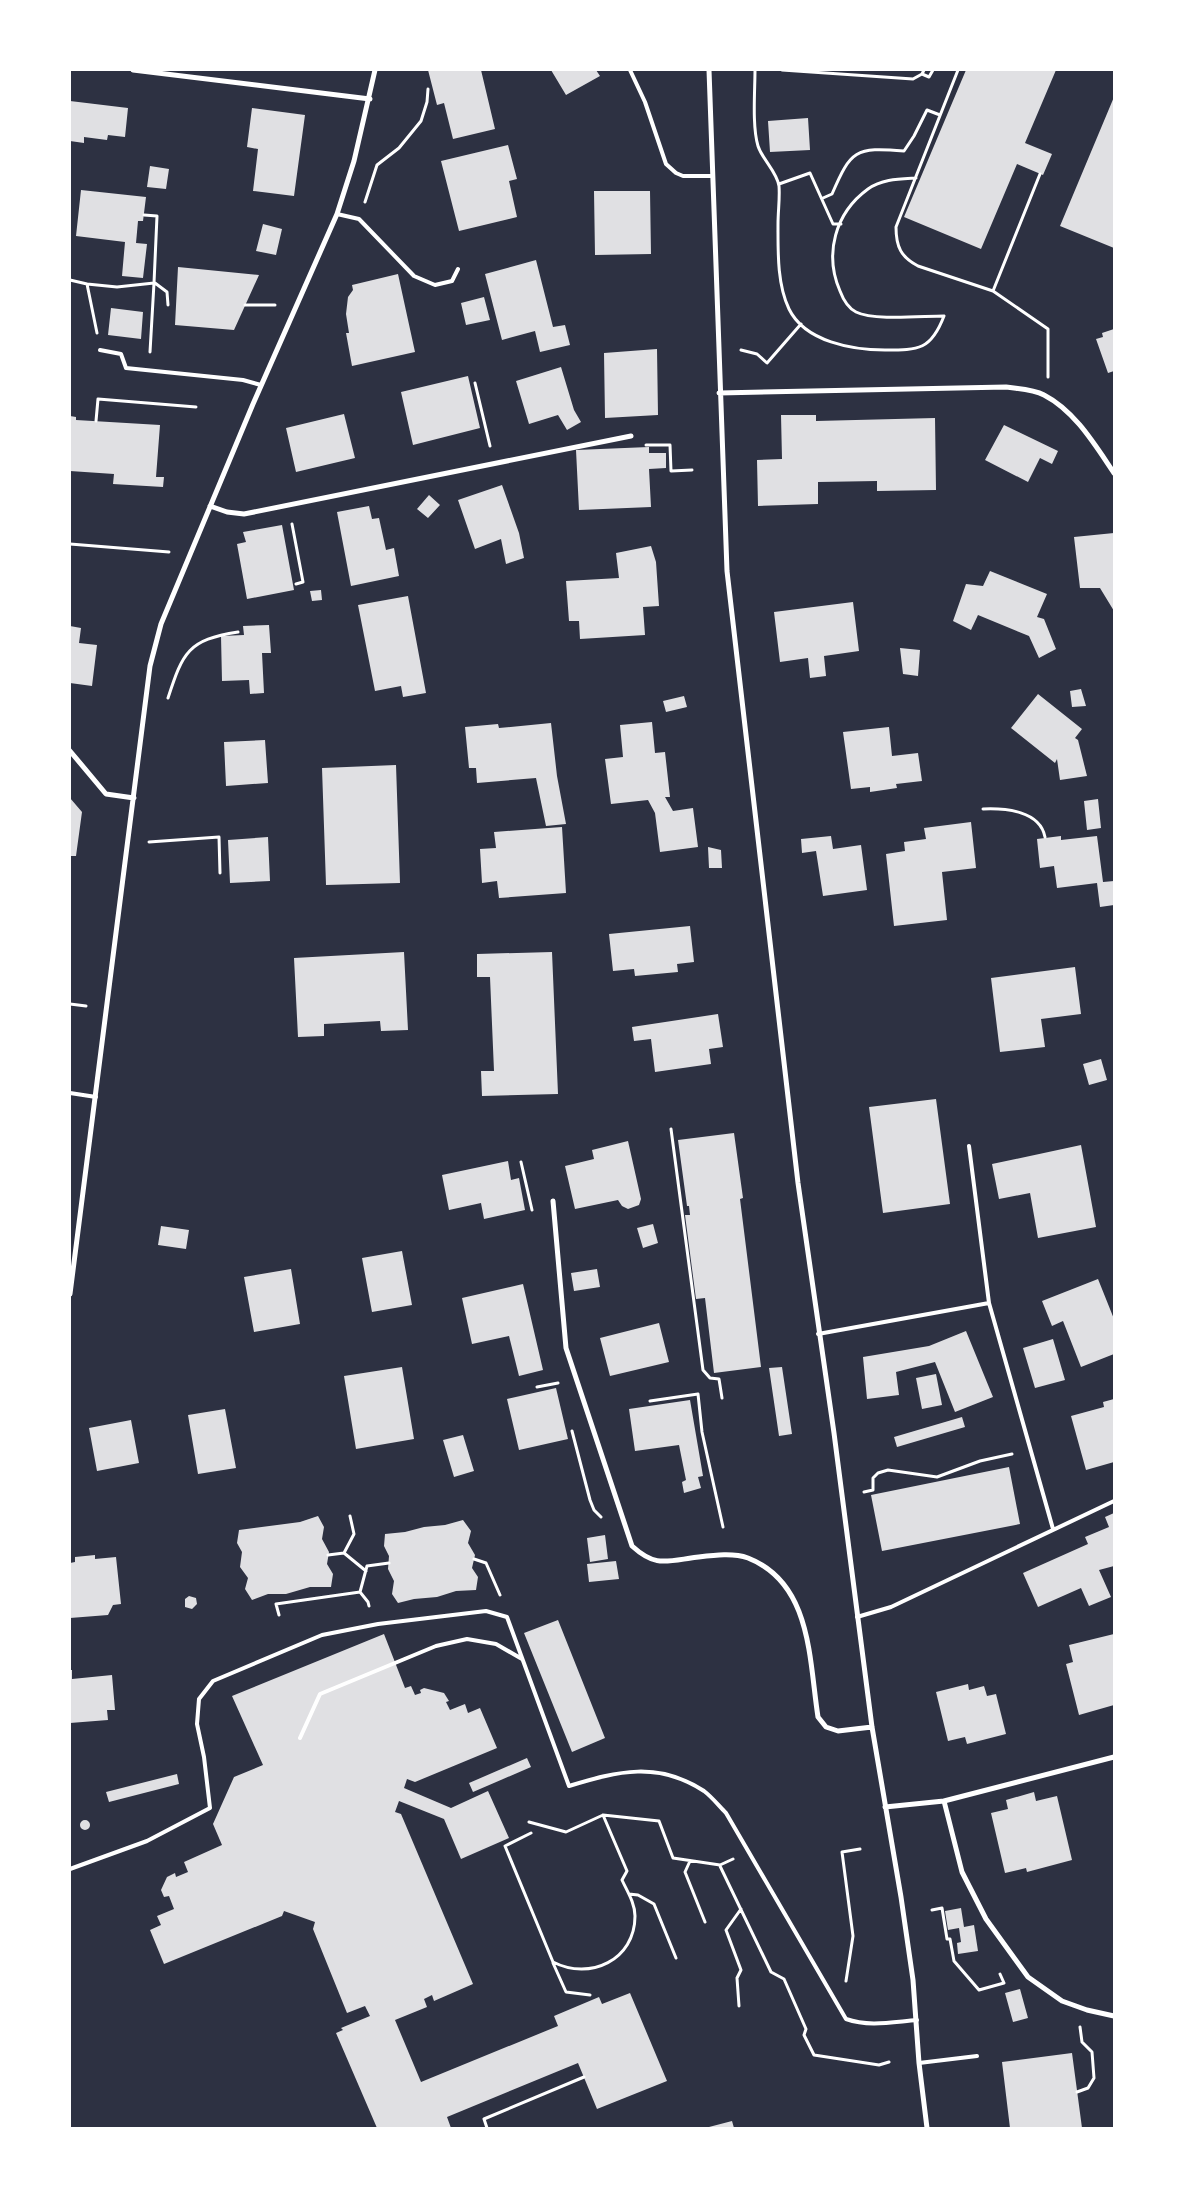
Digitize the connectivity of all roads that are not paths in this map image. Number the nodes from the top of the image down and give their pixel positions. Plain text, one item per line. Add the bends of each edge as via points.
1 (133, 70) edge
2 (375, 70) edge
3 (630, 70) edge
4 (709, 70) edge
5 (370, 99) junction
6 (712, 176) junction
7 (337, 214) junction
8 (458, 269) dead end
9 (100, 350) road end
10 (262, 386) junction
11 (719, 393) junction
12 (632, 436) dead end
13 (1114, 473) edge
14 (210, 506) junction
15 (70, 751) edge
16 (134, 798) junction
17 (70, 1093) edge
18 (96, 1097) junction
19 (969, 1146) dead end
20 (553, 1201) dead end
21 (70, 1294) edge
22 (989, 1303) junction
23 (818, 1334) junction
24 (1114, 1501) edge
25 (1054, 1529) junction
26 (857, 1617) junction
27 (522, 1659) junction
28 (872, 1727) junction
29 (300, 1738) dead end
30 (1114, 1757) edge
31 (944, 1801) junction
32 (885, 1807) junction
33 (70, 1869) edge
34 (1114, 2016) edge
35 (916, 2020) junction
36 (977, 2056) dead end
37 (918, 2063) junction
38 (927, 2128) edge

1 - 5 street
2 - 5 street
3 - 6 lane via 645,102 666,164 676,174
4 - 6 street
5 - 7 street
6 - 11 street
7 - 8 lane via 359,219 414,276 435,285 452,281
7 - 10 street
9 - 10 lane via 121,354 126,368 243,380
10 - 14 street
11 - 13 street via 1006,387 1030,390 1065,408
11 - 23 street via 727,571
12 - 14 street via 244,514
14 - 16 street via 161,624 150,666
15 - 16 street via 106,794
16 - 18 street
17 - 18 lane
18 - 21 street
19 - 22 lane
20 - 28 street via 566,1348 632,1546 644,1557 661,1562 719,1555 747,1558 774,1574 796,1602 803,1619 818,1717 826,1727 838,1731
22 - 23 lane
22 - 25 lane
23 - 26 street
24 - 25 lane
25 - 26 lane via 891,1607
26 - 28 street
27 - 29 lane via 496,1644 467,1638 436,1646 320,1694
27 - 33 lane via 506,1617 486,1611 378,1624 322,1635 213,1681 199,1699 197,1724 210,1808 147,1841
27 - 35 lane via 569,1786 612,1773 656,1771 680,1778 705,1792 726,1813 846,2018 874,2024
28 - 32 street
30 - 31 street
31 - 32 street
31 - 34 street via 962,1872 986,1919 1028,1976 1062,2001
32 - 35 street via 901,1897
35 - 37 street
36 - 37 lane
37 - 38 street

